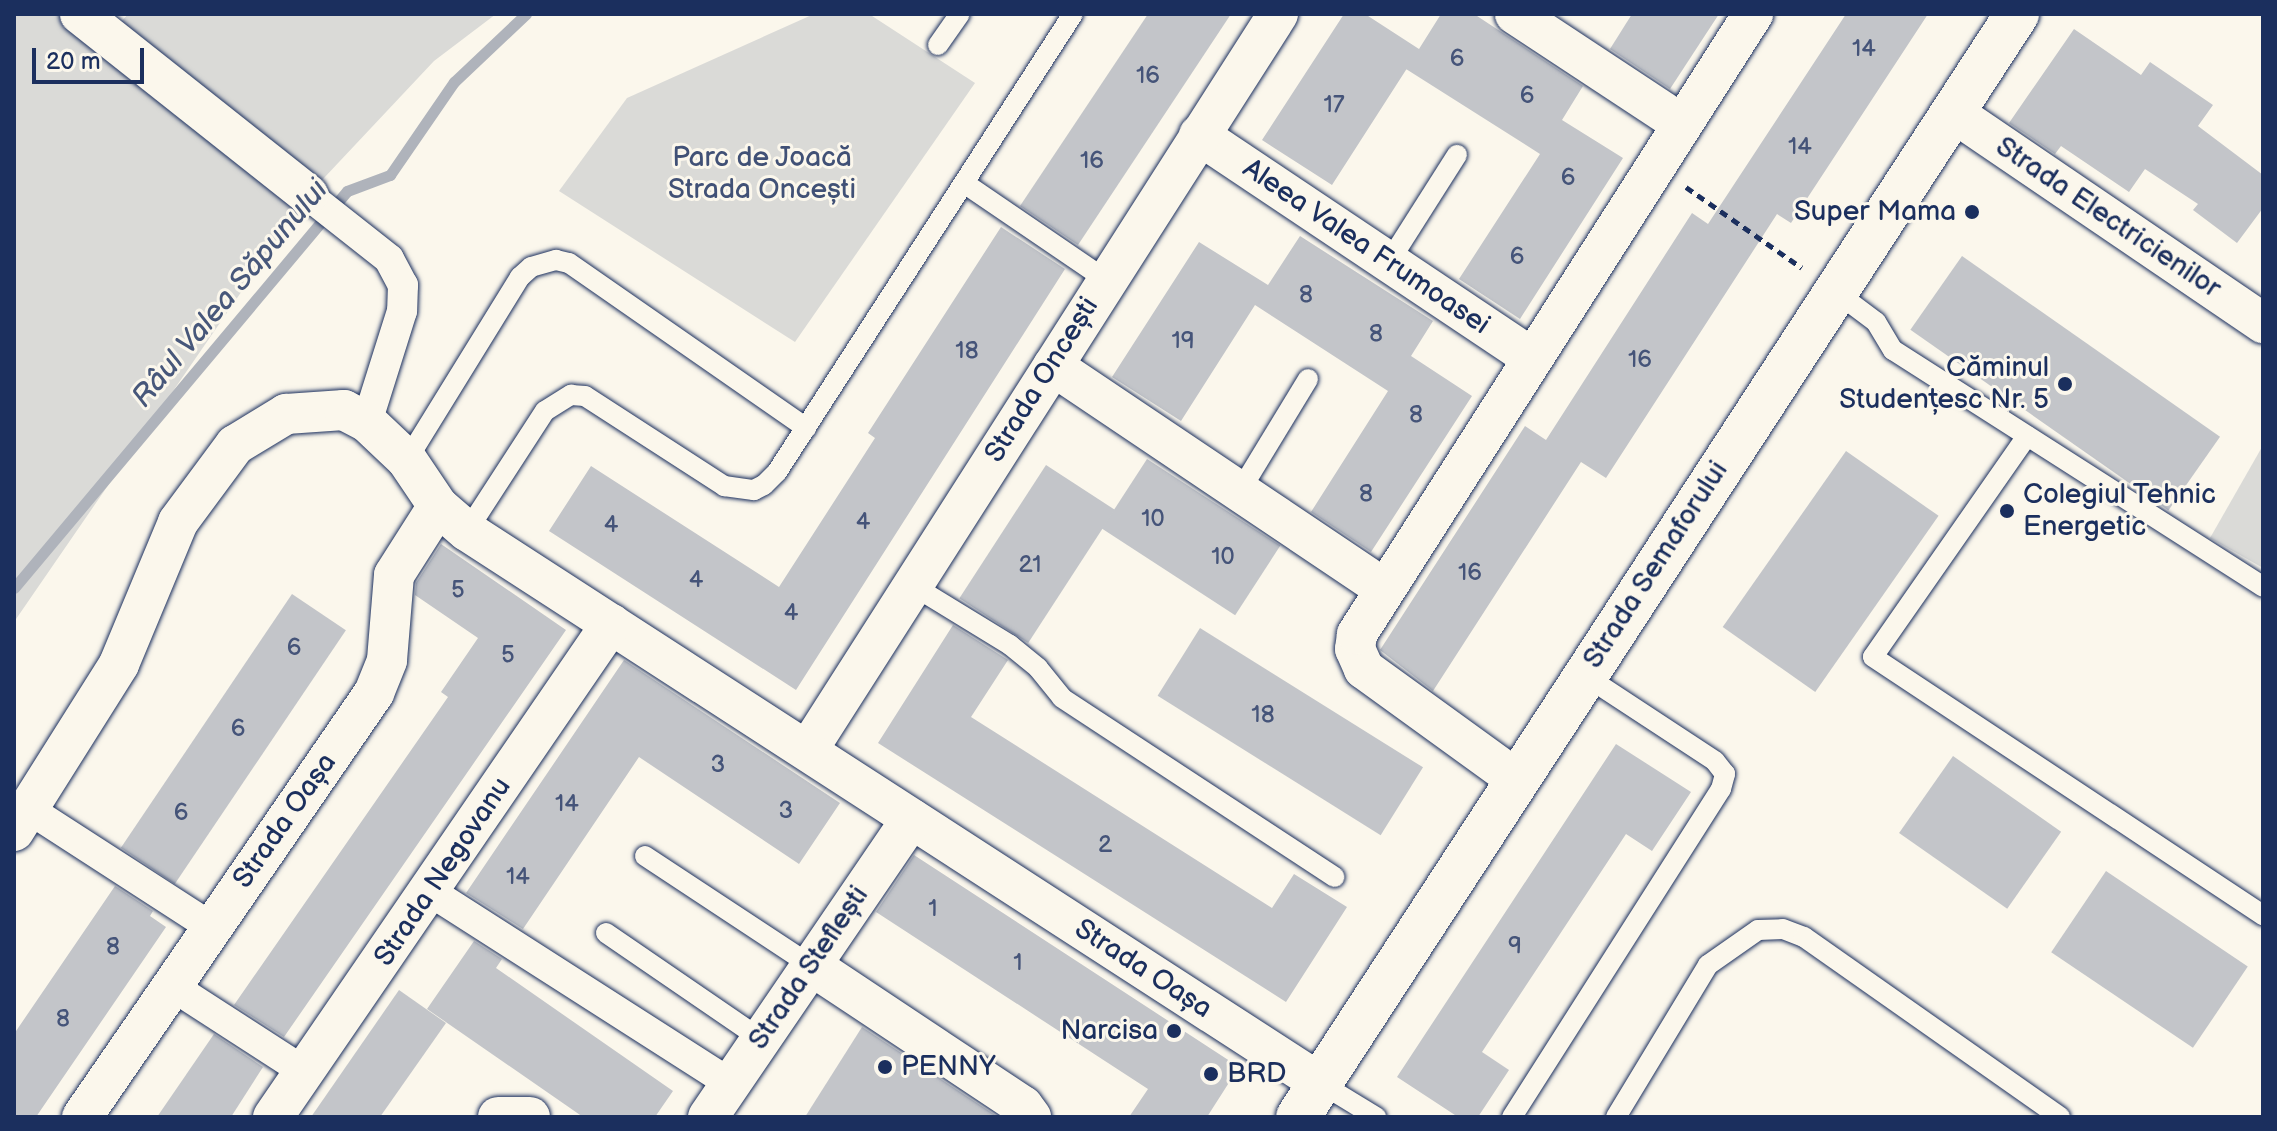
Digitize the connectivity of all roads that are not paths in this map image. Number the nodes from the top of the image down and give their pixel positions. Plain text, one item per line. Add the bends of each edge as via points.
1 (80, 14) edge
2 (960, 14) edge
3 (1073, 14) edge
4 (1278, 14) edge
5 (1515, 14) edge
6 (1753, 14) edge
7 (2017, 14) edge
8 (938, 45) dead end
9 (1954, 113) junction
10 (1682, 124) junction
11 (1199, 135) junction
12 (1457, 155) dead end
13 (964, 183) junction
14 (308, 195) joint
15 (1389, 262) junction
16 (1106, 280) junction
17 (1836, 292) junction
18 (2263, 323) edge
19 (1532, 358) junction
20 (1053, 366) junction
21 (1308, 379) dead end
22 (367, 422) junction
23 (806, 428) junction
24 (2027, 436) junction
25 (407, 460) junction
26 (1240, 491) junction
27 (453, 519) junction
28 (912, 585) junction
29 (2263, 587) edge
30 (1385, 589) junction
31 (611, 624) junction
32 (1584, 675) junction
33 (809, 748) junction
34 (1516, 779) junction
35 (20, 819) edge
36 (911, 819) junction
37 (645, 856) dead end
38 (1335, 877) dead end
39 (431, 892) junction
40 (2263, 915) edge
41 (211, 927) junction
42 (606, 933) dead end
43 (812, 966) junction
44 (172, 986) junction
45 (761, 1039) junction
46 (305, 1072) junction
47 (730, 1083) junction
48 (1309, 1100) edge
49 (82, 1117) edge
50 (273, 1117) edge
51 (498, 1117) edge
52 (530, 1117) edge
53 (708, 1117) edge
54 (1031, 1117) edge
55 (1376, 1117) edge
56 (1512, 1117) edge
57 (1616, 1117) edge
58 (2060, 1117) edge

1 - 14 street
2 - 8 lane
3 - 13 lane
4 - 11 street, Strada Oncești
5 - 10 street
6 - 10 street
7 - 9 main road, Strada Semaforului
9 - 17 main road, Strada Semaforului
9 - 18 street, Strada Electricienilor
10 - 19 street
11 - 15 street, Aleea Valea Frumoasei
11 - 16 street, Strada Oncești
12 - 15 lane
13 - 16 lane
13 - 23 lane
14 - 22 street via 389,259 403,285 402,311
15 - 19 street, Aleea Valea Frumoasei
16 - 20 street, Strada Oncești
17 - 24 lane via 1876,322 1893,350
17 - 32 main road, Strada Semaforului
19 - 30 street
20 - 26 street
20 - 28 street, Strada Oncești
21 - 26 lane
22 - 25 street
22 - 35 street via 344,410 315,408 286,414 235,445 178,522 119,664
23 - 25 lane via 569,263 556,260 531,267 520,277
23 - 27 lane via 764,485 740,490 724,486 585,396 571,395 545,411
24 - 29 lane
24 - 40 lane via 1873,657
25 - 27 street
26 - 30 street
27 - 31 street, Strada Oașa
27 - 41 street, Strada Oașa via 394,575 387,660 374,693
28 - 33 street, Strada Oncești
28 - 38 lane via 1010,645 1062,698
30 - 34 street via 1357,634 1355,649 1364,669
31 - 33 street, Strada Oașa
31 - 39 street, Strada Negovanu
32 - 34 main road, Strada Semaforului
32 - 56 lane via 1715,761 1725,774 1721,789
33 - 36 street, Strada Oașa
34 - 48 main road, Strada Semaforului
35 - 41 street
36 - 43 street, Strada Steflești
36 - 48 street, Strada Oașa
37 - 43 lane
39 - 46 street, Strada Negovanu
39 - 47 street
41 - 44 street, Strada Oașa
42 - 45 lane
43 - 45 street, Strada Steflești
43 - 54 street via 1023,1106
44 - 46 street
44 - 49 street, Strada Oașa
45 - 47 street, Strada Steflești
46 - 50 street, Strada Negovanu
47 - 53 street, Strada Steflești
48 - 55 lane, Strada Oașa
51 - 52 street
57 - 58 lane via 1708,965 1758,930 1783,929 1804,937

